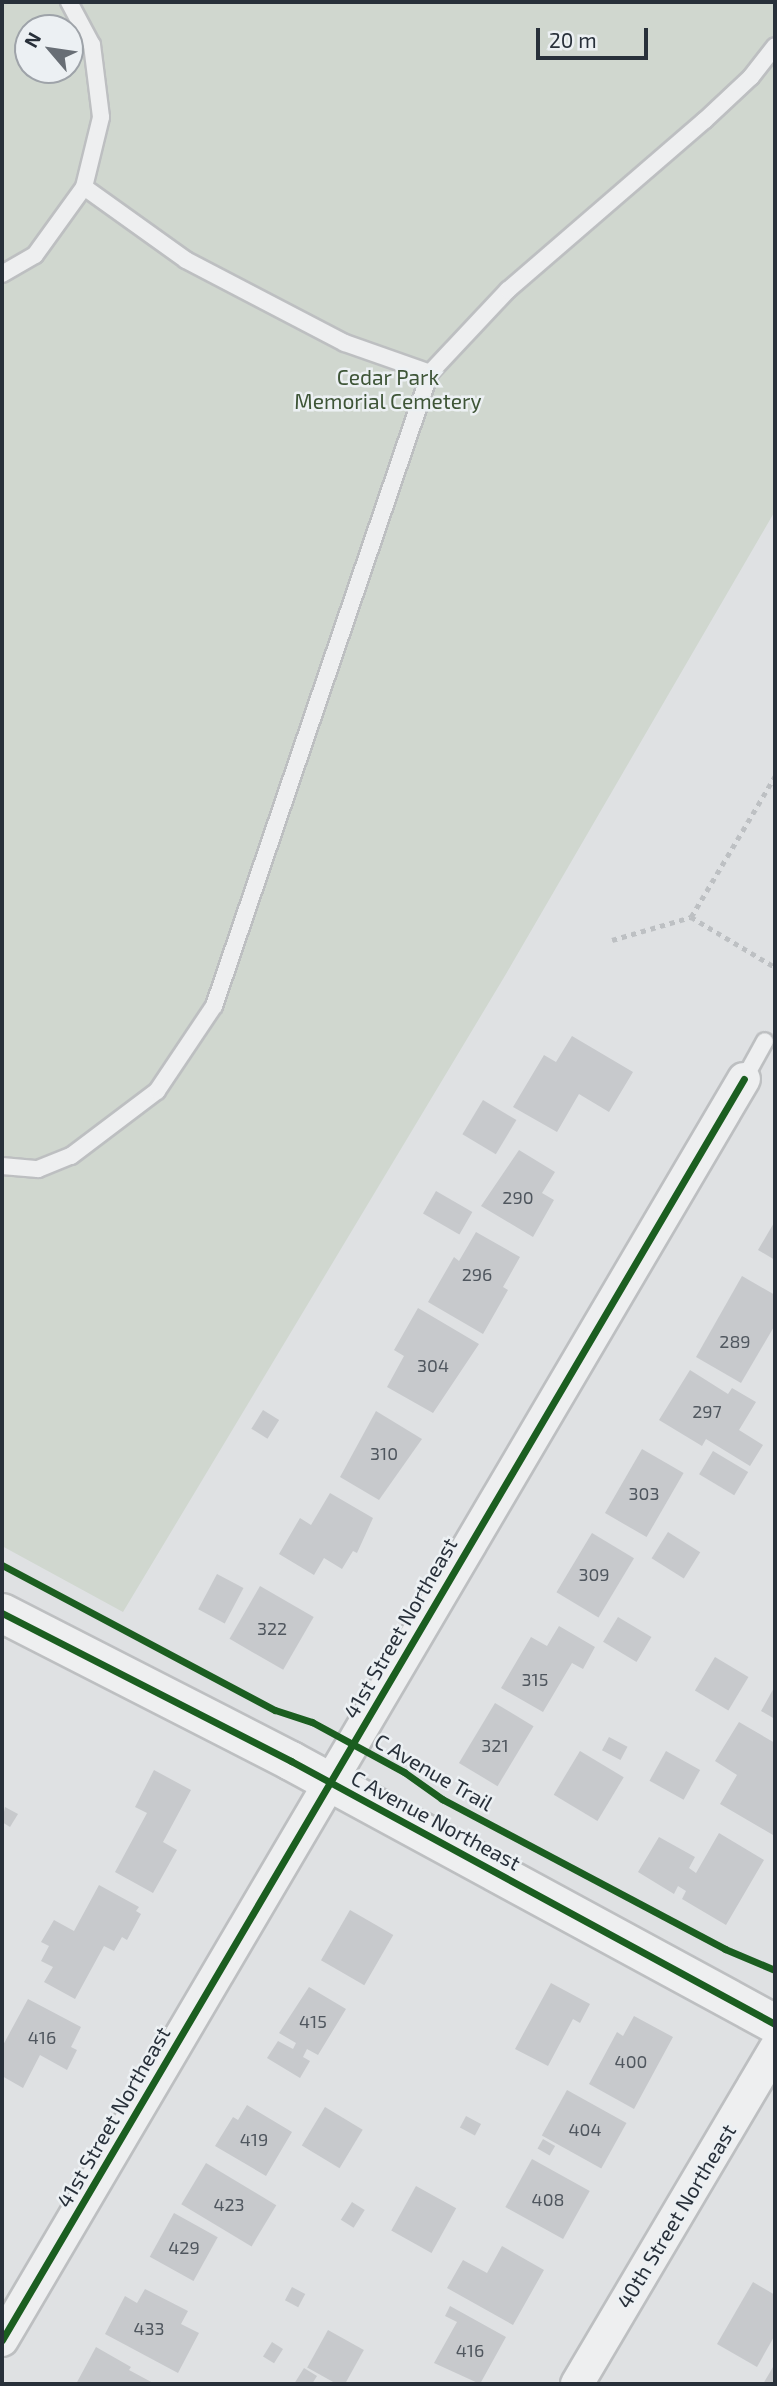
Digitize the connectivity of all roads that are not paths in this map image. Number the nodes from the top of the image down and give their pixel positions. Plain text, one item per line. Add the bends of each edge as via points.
1 (69, 2) edge
2 (775, 46) edge
3 (84, 187) junction
4 (2, 274) edge
5 (430, 373) junction
6 (765, 1041) dead end
7 (744, 1079) joint
8 (2, 1166) edge
9 (2, 1613) edge
10 (330, 1782) junction
11 (775, 2024) edge
12 (775, 2049) edge
13 (2, 2340) edge
14 (578, 2384) edge

1 - 3 lane via 92,45 101,117
2 - 5 lane via 751,77 704,121 508,290
3 - 4 lane via 35,255
3 - 5 lane via 186,260 345,343
5 - 8 lane via 214,1006 157,1091 71,1156 37,1169
6 - 7 lane
7 - 10 street, 41st Street Northeast
9 - 10 street, C Avenue Northeast
10 - 11 street, C Avenue Northeast
10 - 13 street, 41st Street Northeast
12 - 14 street, 40th Street Northeast

